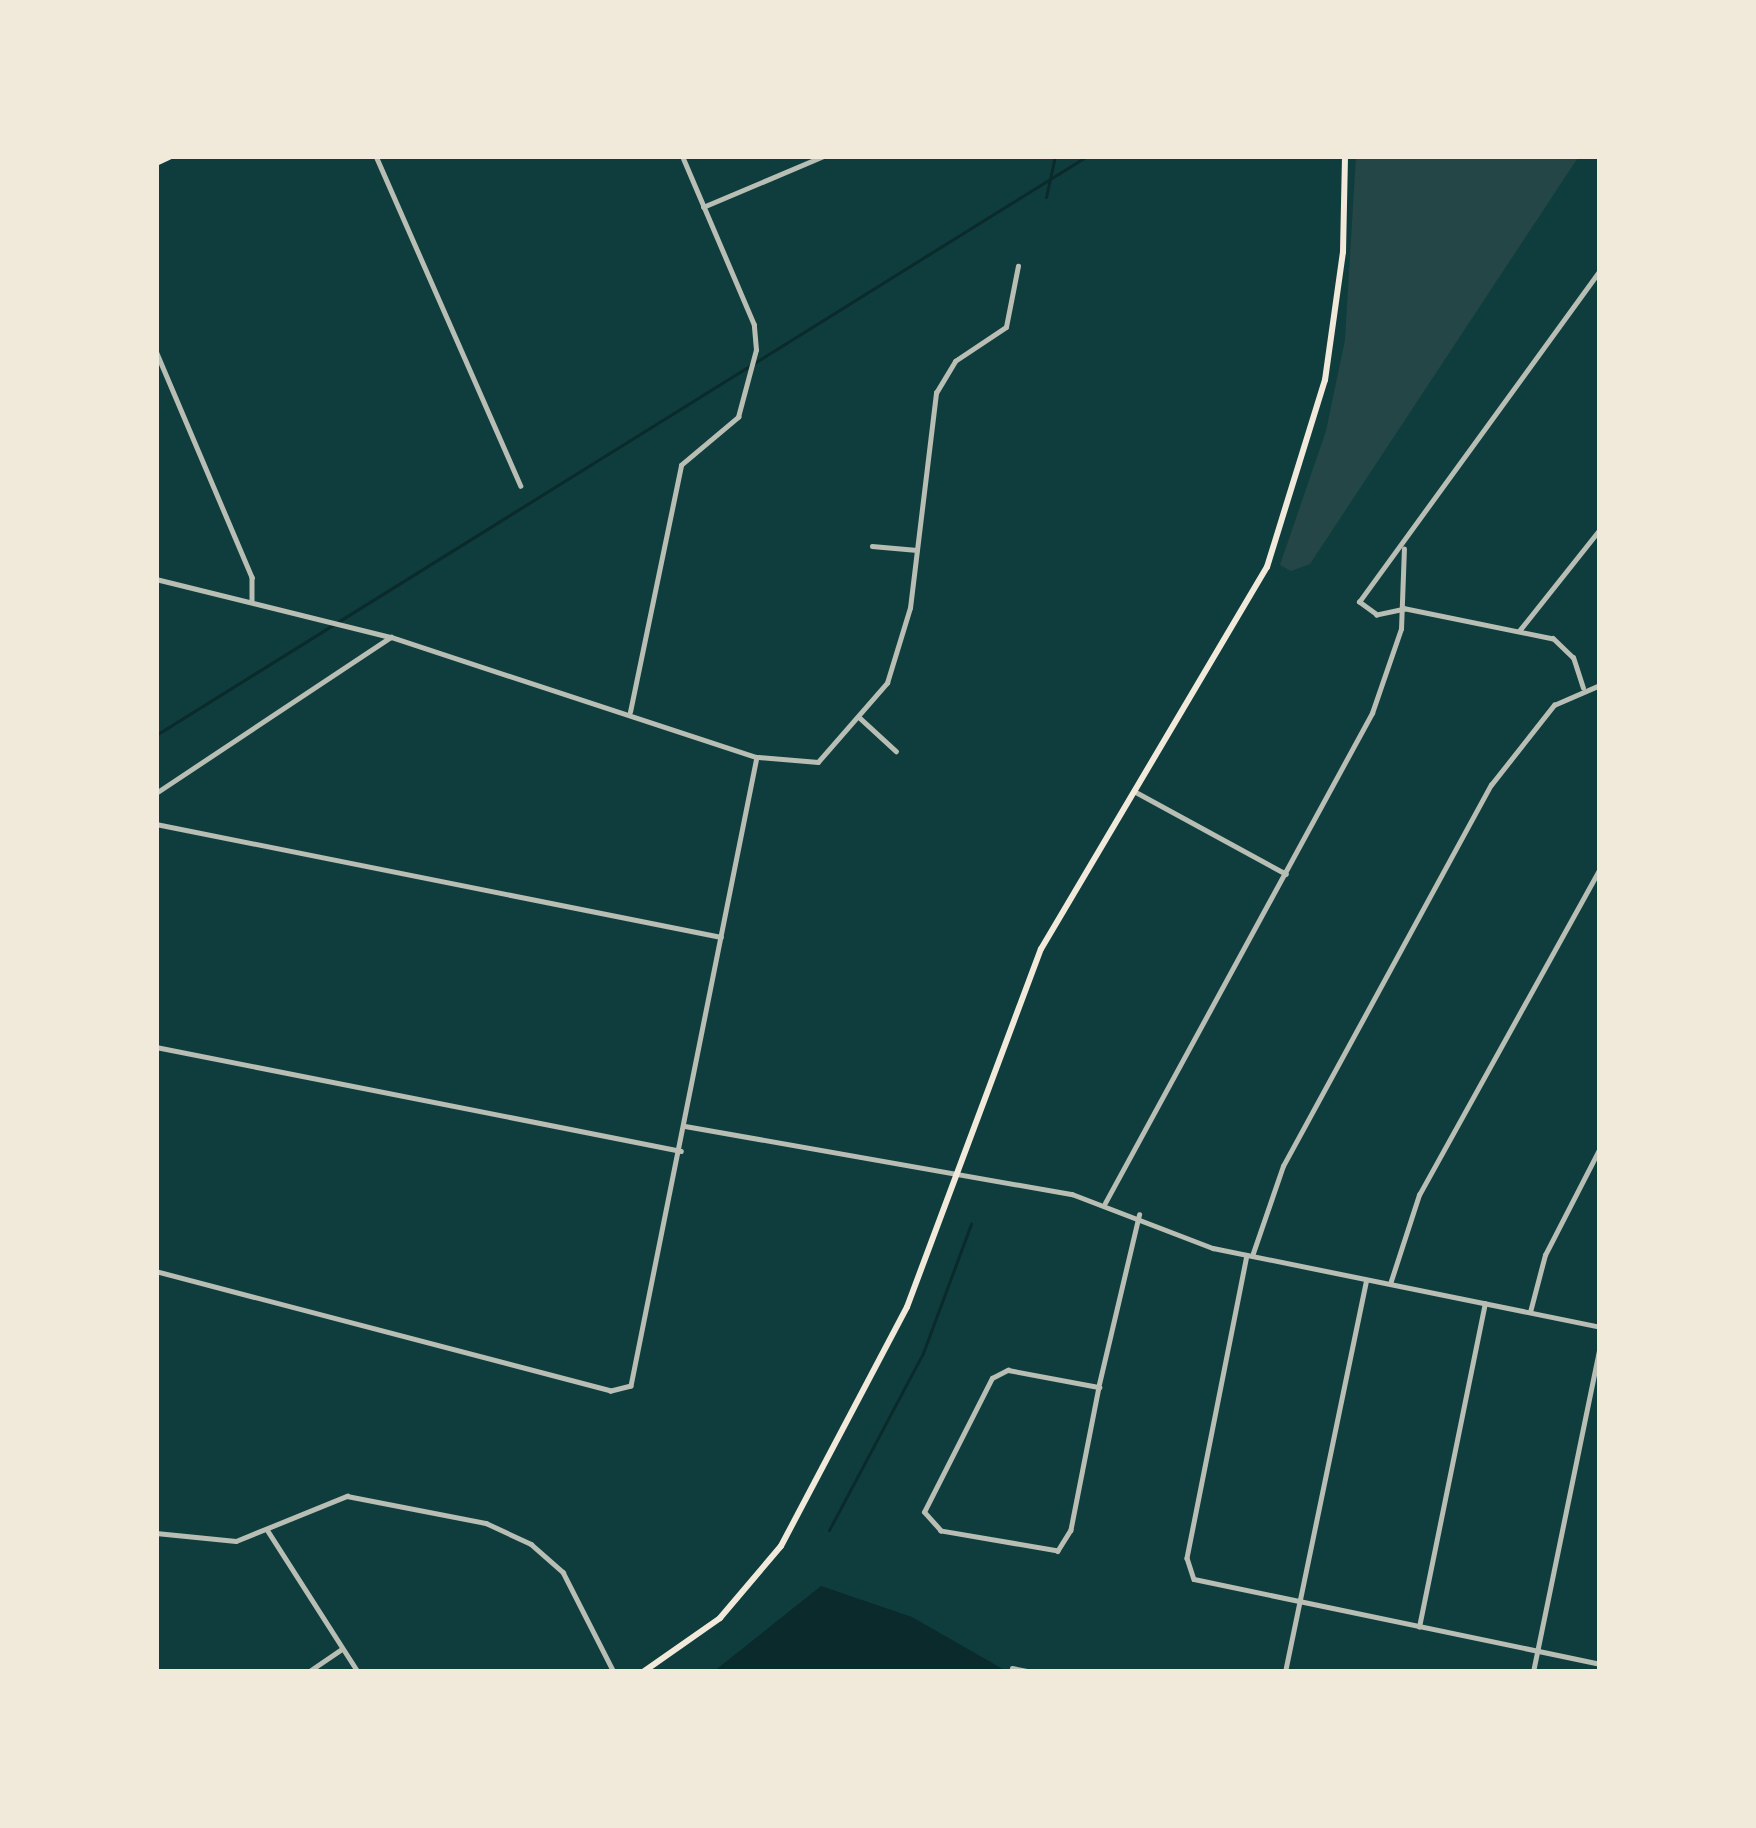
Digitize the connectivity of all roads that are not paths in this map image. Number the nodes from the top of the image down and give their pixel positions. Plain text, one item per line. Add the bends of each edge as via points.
1 (171, 156) edge
2 (376, 156) edge
3 (682, 156) edge
4 (824, 156) edge
5 (1345, 156) edge
6 (156, 163) edge
7 (704, 207) junction
8 (1018, 266) dead end
9 (1600, 270) edge
10 (156, 351) edge
11 (521, 487) dead end
12 (1600, 529) edge
13 (872, 546) dead end
14 (1404, 549) junction
15 (917, 550) junction
16 (156, 579) edge
17 (252, 603) junction
18 (1405, 609) junction
19 (1519, 631) junction
20 (391, 638) junction
21 (1600, 685) edge
22 (1583, 688) junction
23 (630, 712) junction
24 (860, 718) junction
25 (896, 751) dead end
26 (758, 757) junction
27 (1134, 791) junction
28 (156, 793) edge
29 (156, 824) edge
30 (1600, 869) edge
31 (1286, 874) junction
32 (721, 937) junction
33 (156, 1047) edge
34 (685, 1126) junction
35 (1600, 1148) edge
36 (681, 1151) junction
37 (956, 1173) junction
38 (1106, 1203) junction
39 (1138, 1214) junction
40 (1250, 1256) junction
41 (156, 1272) edge
42 (1366, 1280) junction
43 (1390, 1284) junction
44 (1485, 1304) junction
45 (1530, 1313) junction
46 (1600, 1327) edge
47 (1600, 1345) edge
48 (1099, 1387) junction
49 (268, 1531) junction
50 (156, 1533) edge
51 (1299, 1602) junction
52 (1419, 1627) junction
53 (342, 1649) junction
54 (1537, 1652) junction
55 (1600, 1664) edge
56 (1012, 1668) dead end
57 (308, 1672) edge
58 (358, 1672) edge
59 (614, 1672) edge
60 (643, 1672) edge
61 (1031, 1672) edge
62 (1285, 1672) edge
63 (1533, 1672) edge

1 - 6 main road
2 - 11 street
3 - 7 street
4 - 7 street
5 - 27 main road via 1335,329 1302,471 1239,623
7 - 23 street via 754,326 755,350 737,417 681,465
8 - 15 street via 1006,327 955,361 936,393
9 - 14 street
10 - 17 street via 253,577
12 - 19 street
13 - 15 street
14 - 18 street via 1397,570
14 - 18 street via 1359,602 1377,615
15 - 24 street via 897,664
16 - 17 street
17 - 20 street
18 - 19 street
18 - 31 street via 1372,713
19 - 22 street via 1568,650
20 - 23 street
20 - 28 street
21 - 22 street
22 - 40 street via 1536,723 1491,785 1282,1166
23 - 26 street
24 - 25 street
24 - 26 street via 829,756 809,766
26 - 32 street
27 - 31 street
27 - 37 main road via 1041,949
29 - 32 street
30 - 43 street via 1419,1195
31 - 38 street
32 - 34 street
33 - 36 street
34 - 36 street
34 - 37 street
35 - 45 street via 1545,1255
36 - 41 street via 639,1373 626,1389
37 - 38 street
37 - 60 main road via 889,1347 781,1546 720,1618
38 - 39 street
39 - 40 street
39 - 48 street
40 - 42 street
40 - 51 street via 1190,1574
42 - 43 street
42 - 51 street
43 - 44 street
44 - 45 street
44 - 52 street
45 - 46 street
47 - 54 street
48 - 48 street via 1071,1530 1058,1551 928,1522 925,1500 999,1372
49 - 50 street via 213,1543
49 - 53 street
49 - 59 street via 314,1504 366,1496 514,1534 574,1588
51 - 52 street
51 - 62 street
52 - 54 street
53 - 57 street
53 - 58 street
54 - 55 street
54 - 63 street
56 - 61 street

